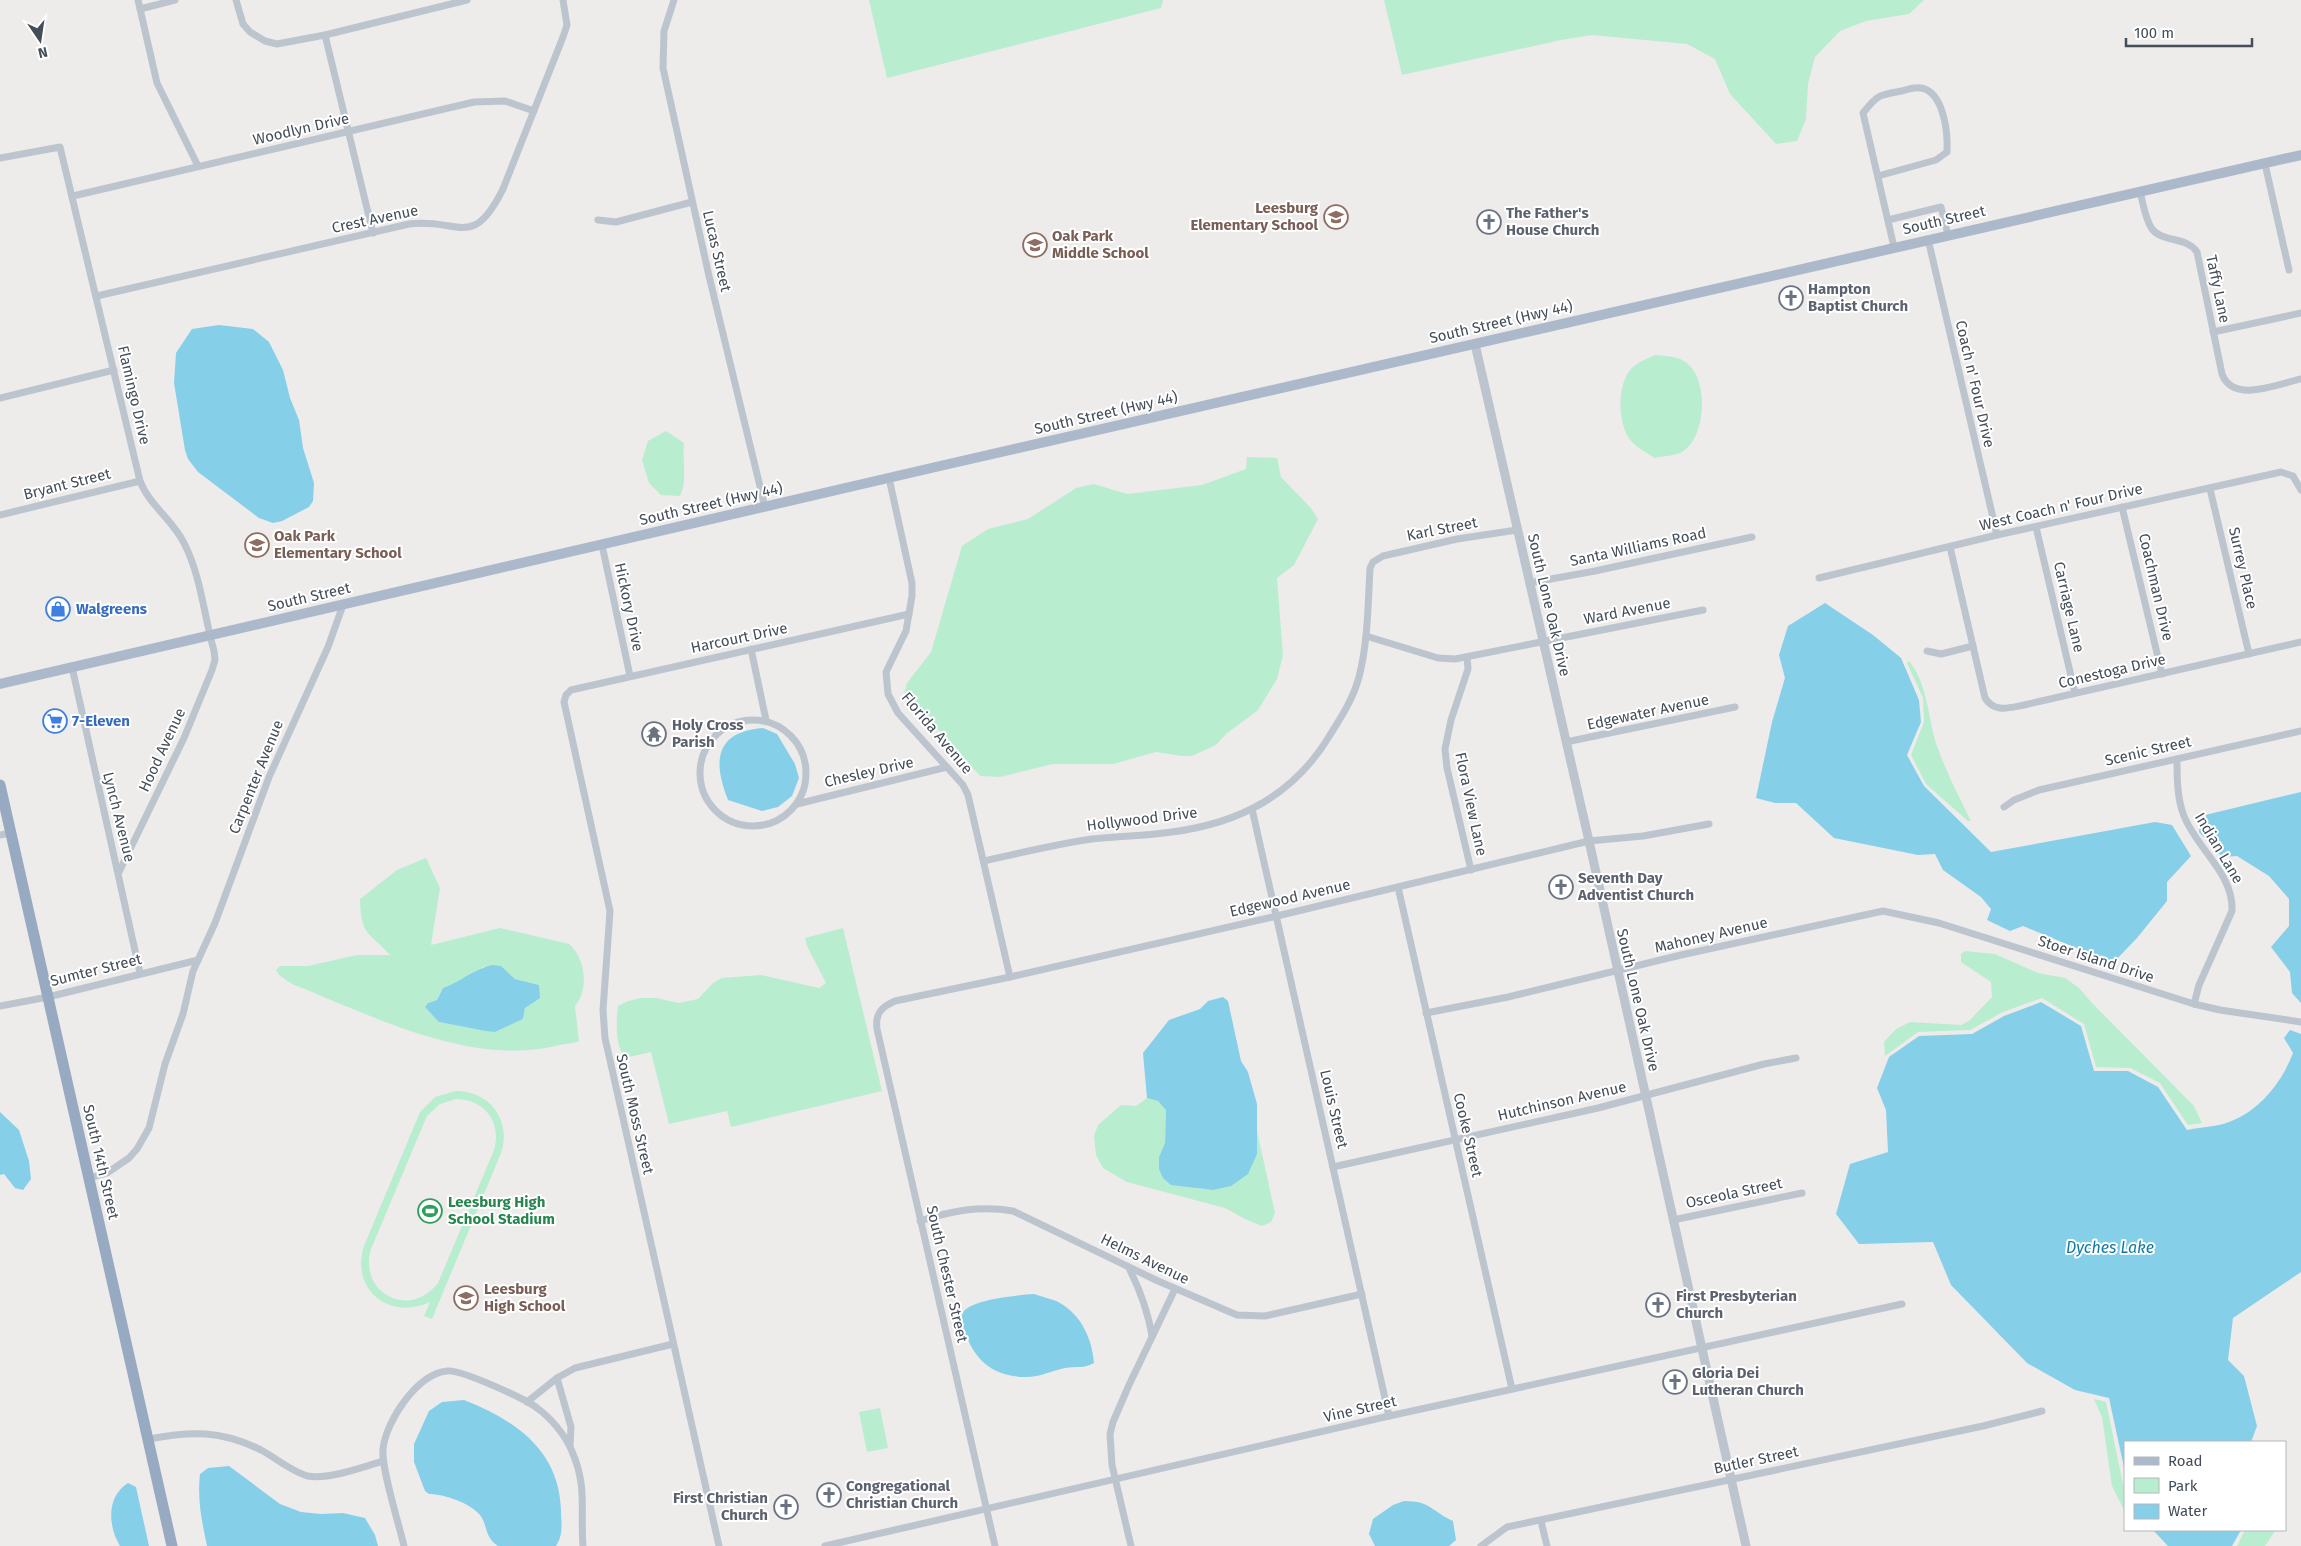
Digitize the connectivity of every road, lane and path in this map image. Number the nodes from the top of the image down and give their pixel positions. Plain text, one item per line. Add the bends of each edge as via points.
1 (138, 0) edge
2 (175, 0) edge
3 (236, 0) edge
4 (467, 0) edge
5 (563, 0) edge
6 (674, 0) edge
7 (140, 9) junction
8 (326, 35) junction
9 (534, 111) junction
10 (348, 132) junction
11 (2301, 156) edge
12 (0, 158) edge
13 (2265, 164) junction
14 (198, 166) junction
15 (1878, 176) junction
16 (2140, 191) junction
17 (73, 196) junction
18 (692, 202) junction
19 (598, 220) dead end
20 (1888, 220) junction
21 (372, 233) junction
22 (1948, 235) junction
23 (1928, 239) junction
24 (1894, 247) junction
25 (2289, 270) dead end
26 (96, 296) junction
27 (2301, 313) edge
28 (1593, 316) joint
29 (2213, 332) junction
30 (1475, 344) junction
31 (114, 370) junction
32 (2301, 378) edge
33 (0, 398) edge
34 (889, 478) junction
35 (140, 481) junction
36 (2210, 488) junction
37 (2301, 490) edge
38 (765, 507) junction
39 (2122, 507) junction
40 (0, 515) edge
41 (2036, 527) junction
42 (1517, 530) junction
43 (1997, 535) junction
44 (1752, 537) dead end
45 (625, 540) joint
46 (602, 545) junction
47 (1950, 547) junction
48 (1373, 562) joint
49 (1819, 578) dead end
50 (1529, 583) junction
51 (343, 605) junction
52 (1703, 610) dead end
53 (909, 614) junction
54 (210, 636) junction
55 (1366, 636) junction
56 (1543, 642) junction
57 (2301, 642) edge
58 (1973, 646) junction
59 (751, 649) junction
60 (1927, 651) dead end
61 (2249, 654) junction
62 (1467, 657) junction
63 (72, 667) junction
64 (2162, 674) junction
65 (630, 676) junction
66 (0, 684) edge
67 (575, 690) joint
68 (2076, 693) junction
69 (1735, 707) dead end
70 (766, 720) junction
71 (2301, 731) edge
72 (1566, 742) junction
73 (2177, 759) junction
74 (947, 767) junction
75 (0, 785) edge
76 (797, 804) junction
77 (2004, 807) dead end
78 (1252, 809) junction
79 (1709, 824) dead end
80 (5, 834) edge
81 (1589, 841) junction
82 (984, 861) junction
83 (1470, 870) junction
84 (119, 872) junction
85 (1398, 887) junction
86 (1885, 911) joint
87 (1277, 916) junction
88 (198, 960) junction
89 (1618, 971) junction
90 (140, 973) junction
91 (1010, 977) junction
92 (48, 997) junction
93 (2194, 1004) junction
94 (0, 1006) edge
95 (881, 1009) joint
96 (1426, 1013) junction
97 (2301, 1022) edge
98 (1796, 1058) dead end
99 (1646, 1096) junction
100 (1455, 1139) junction
101 (1333, 1167) junction
102 (89, 1178) junction
103 (1802, 1193) dead end
104 (1673, 1220) junction
105 (920, 1221) junction
106 (1130, 1268) junction
107 (1175, 1289) junction
108 (1362, 1294) junction
109 (1902, 1304) dead end
110 (1152, 1336) junction
111 (673, 1344) junction
112 (1702, 1348) junction
113 (557, 1378) junction
114 (1512, 1389) junction
115 (527, 1402) junction
116 (2042, 1411) dead end
117 (1389, 1416) junction
118 (149, 1439) junction
119 (570, 1447) junction
120 (383, 1461) junction
121 (1115, 1479) junction
122 (1731, 1479) junction
123 (986, 1509) junction
124 (1542, 1521) junction
125 (855, 1543) edge
126 (172, 1546) edge
127 (404, 1546) edge
128 (583, 1546) edge
129 (719, 1546) edge
130 (826, 1546) edge
131 (995, 1546) edge
132 (1131, 1546) edge
133 (1481, 1546) edge
134 (1547, 1546) edge
135 (1746, 1546) edge

1 - 7 street
2 - 7 street
3 - 8 street via 243,24 265,40 283,43
4 - 8 street
5 - 9 street, Crest Avenue via 567,25
6 - 18 street, Lucas Street via 664,31 663,60
7 - 14 street via 157,82
8 - 10 street
9 - 10 street, Woodlyn Drive via 505,101 474,102
9 - 21 street, Crest Avenue via 494,208 481,222 456,228 428,222
10 - 14 street, Woodlyn Drive
10 - 21 street
11 - 13 main road, South Street
12 - 17 street, Flamingo Drive via 60,147
13 - 16 main road, South Street
13 - 25 street
14 - 17 street, Woodlyn Drive
15 - 15 street via 1863,113 1878,96 1920,87 1928,90 1940,104 1948,141 1947,152 1936,160
15 - 20 street
16 - 22 main road, South Street
16 - 29 street, Taffy Lane via 2153,230 2187,243 2196,252
17 - 26 street, Flamingo Drive
18 - 19 street via 616,222
18 - 38 street, Lucas Street
20 - 22 street via 1941,208
20 - 24 street
21 - 26 street, Crest Avenue
22 - 23 main road, South Street
23 - 24 main road, South Street
23 - 43 street, Coach n' Four Drive
24 - 28 main road, South Street
26 - 31 street, Flamingo Drive
27 - 29 street
28 - 30 main road, South Street (Hwy 44)
29 - 32 street, Taffy Lane via 2222,374 2232,388 2247,390
30 - 34 main road, South Street (Hwy 44)
30 - 42 street, South Lone Oak Drive
31 - 33 street
31 - 35 street, Flamingo Drive
34 - 38 main road, South Street (Hwy 44)
34 - 53 street, Florida Avenue via 912,584
35 - 40 street, Bryant Street
35 - 54 street, Flamingo Drive via 147,496 180,534 185,545
36 - 37 street, West Coach n' Four Drive via 2281,472 2293,476
36 - 39 street, West Coach n' Four Drive
36 - 61 street, Surrey Place
38 - 45 main road, South Street (Hwy 44)
39 - 41 street, West Coach n' Four Drive
39 - 64 street, Coachman Drive
41 - 43 street, West Coach n' Four Drive
41 - 68 street, Carriage Lane
42 - 48 street, Karl Street via 1428,545 1383,556
42 - 50 street, South Lone Oak Drive
43 - 47 street, West Coach n' Four Drive
44 - 50 street, Santa Williams Road
45 - 46 main road, South Street
46 - 51 main road, South Street
46 - 65 street, Hickory Drive
47 - 49 street, West Coach n' Four Drive
47 - 58 street, Conestoga Drive
48 - 55 street, Hollywood Drive
50 - 56 street, South Lone Oak Drive
51 - 54 main road, South Street
51 - 88 street, Carpenter Avenue via 328,648 269,777
52 - 56 street, Ward Avenue
53 - 59 street, Harcourt Drive
53 - 74 street, Florida Avenue via 902,640 886,672 888,694 898,713
54 - 63 main road, South Street
54 - 84 street, Hood Avenue via 215,660 212,670 184,738
55 - 62 street, Ward Avenue via 1438,658
55 - 78 street, Hollywood Drive via 1354,695 1324,745 1299,777
56 - 62 street, Ward Avenue
56 - 72 street, South Lone Oak Drive
57 - 61 street, Conestoga Drive
58 - 60 street via 1941,654
58 - 68 street, Conestoga Drive via 1985,698 1994,707 2003,709
59 - 65 street, Harcourt Drive
59 - 70 street
61 - 64 street, Conestoga Drive
62 - 83 street, Flora View Lane via 1468,669 1445,749
63 - 66 main road, South Street
63 - 84 street, Lynch Avenue
64 - 68 street, Conestoga Drive
65 - 67 street, Harcourt Drive
67 - 111 street, South Moss Street via 566,695 564,702 610,911 603,1010 605,1038
69 - 72 street, Edgewater Avenue
70 - 76 street via 790,734 802,752 806,777
70 - 76 street via 735,722 711,739 705,749 701,769 706,797 720,815 746,827 776,822 786,817
71 - 73 street, Scenic Street
72 - 81 street, South Lone Oak Drive
73 - 77 street, Scenic Street via 2039,790
73 - 93 street, Indian Lane via 2183,814 2226,882 2233,902
74 - 76 street, Chesley Drive
74 - 82 street, Florida Avenue via 968,795
75 - 80 highway, South 14th Street
78 - 82 street, Hollywood Drive via 1222,822 1172,832 1076,842
78 - 87 street, Louis Street
79 - 81 street, Edgewood Avenue via 1643,836
80 - 92 highway, South 14th Street
81 - 83 street, Edgewood Avenue
81 - 89 street, South Lone Oak Drive
82 - 91 street, Florida Avenue
83 - 85 street, Edgewood Avenue
84 - 90 street, Lynch Avenue
85 - 87 street, Edgewood Avenue
85 - 96 street, Cooke Street
86 - 89 street, Mahoney Avenue
86 - 93 street, Stoer Island Drive via 1939,923
87 - 91 street, Edgewood Avenue
87 - 101 street, Louis Street
88 - 90 street, Sumter Street
88 - 102 street via 145,1136 137,1149 118,1167
89 - 96 street, Mahoney Avenue
89 - 99 street, South Lone Oak Drive
90 - 92 street, Sumter Street
91 - 95 street, Edgewood Avenue via 895,1001
92 - 94 street, Sumter Street
92 - 102 highway, South 14th Street
93 - 97 street, Stoer Island Drive
95 - 105 street, South Chester Street via 877,1014 877,1029
96 - 100 street, Cooke Street
98 - 99 street, Hutchinson Avenue
99 - 100 street, Hutchinson Avenue
99 - 104 street, South Lone Oak Drive
100 - 101 street, Hutchinson Avenue
100 - 114 street, Cooke Street
101 - 108 street, Louis Street
102 - 118 highway, South 14th Street
103 - 104 street, Osceola Street
104 - 112 street, South Lone Oak Drive
105 - 106 street, Helms Avenue via 974,1208 1013,1211
105 - 123 street, South Chester Street
106 - 107 street, Helms Avenue
106 - 110 street via 1151,1322
107 - 108 street, Helms Avenue via 1237,1315 1256,1317
107 - 110 street
108 - 117 street, Louis Street
109 - 112 street, Vine Street
110 - 121 street via 1113,1422 1110,1448
111 - 113 street via 588,1364
111 - 129 street, South Moss Street
112 - 114 street, Vine Street
112 - 122 street, South Lone Oak Drive
113 - 115 street
113 - 119 street via 570,1427
114 - 117 street, Vine Street
115 - 119 street via 553,1423
115 - 120 street via 456,1370 438,1372 410,1393 391,1426
116 - 122 street, Butler Street
117 - 121 street, Vine Street
118 - 120 street via 188,1433 217,1434 260,1449 298,1471 316,1476
118 - 126 highway, South 14th Street
119 - 128 street via 584,1495
120 - 127 street
121 - 123 street, Vine Street
121 - 132 street
122 - 124 street, Butler Street
122 - 135 street, South Lone Oak Drive
123 - 125 street, Vine Street
123 - 131 street, South Chester Street
124 - 133 street, Butler Street via 1507,1528
124 - 134 street
125 - 130 street, Vine Street

